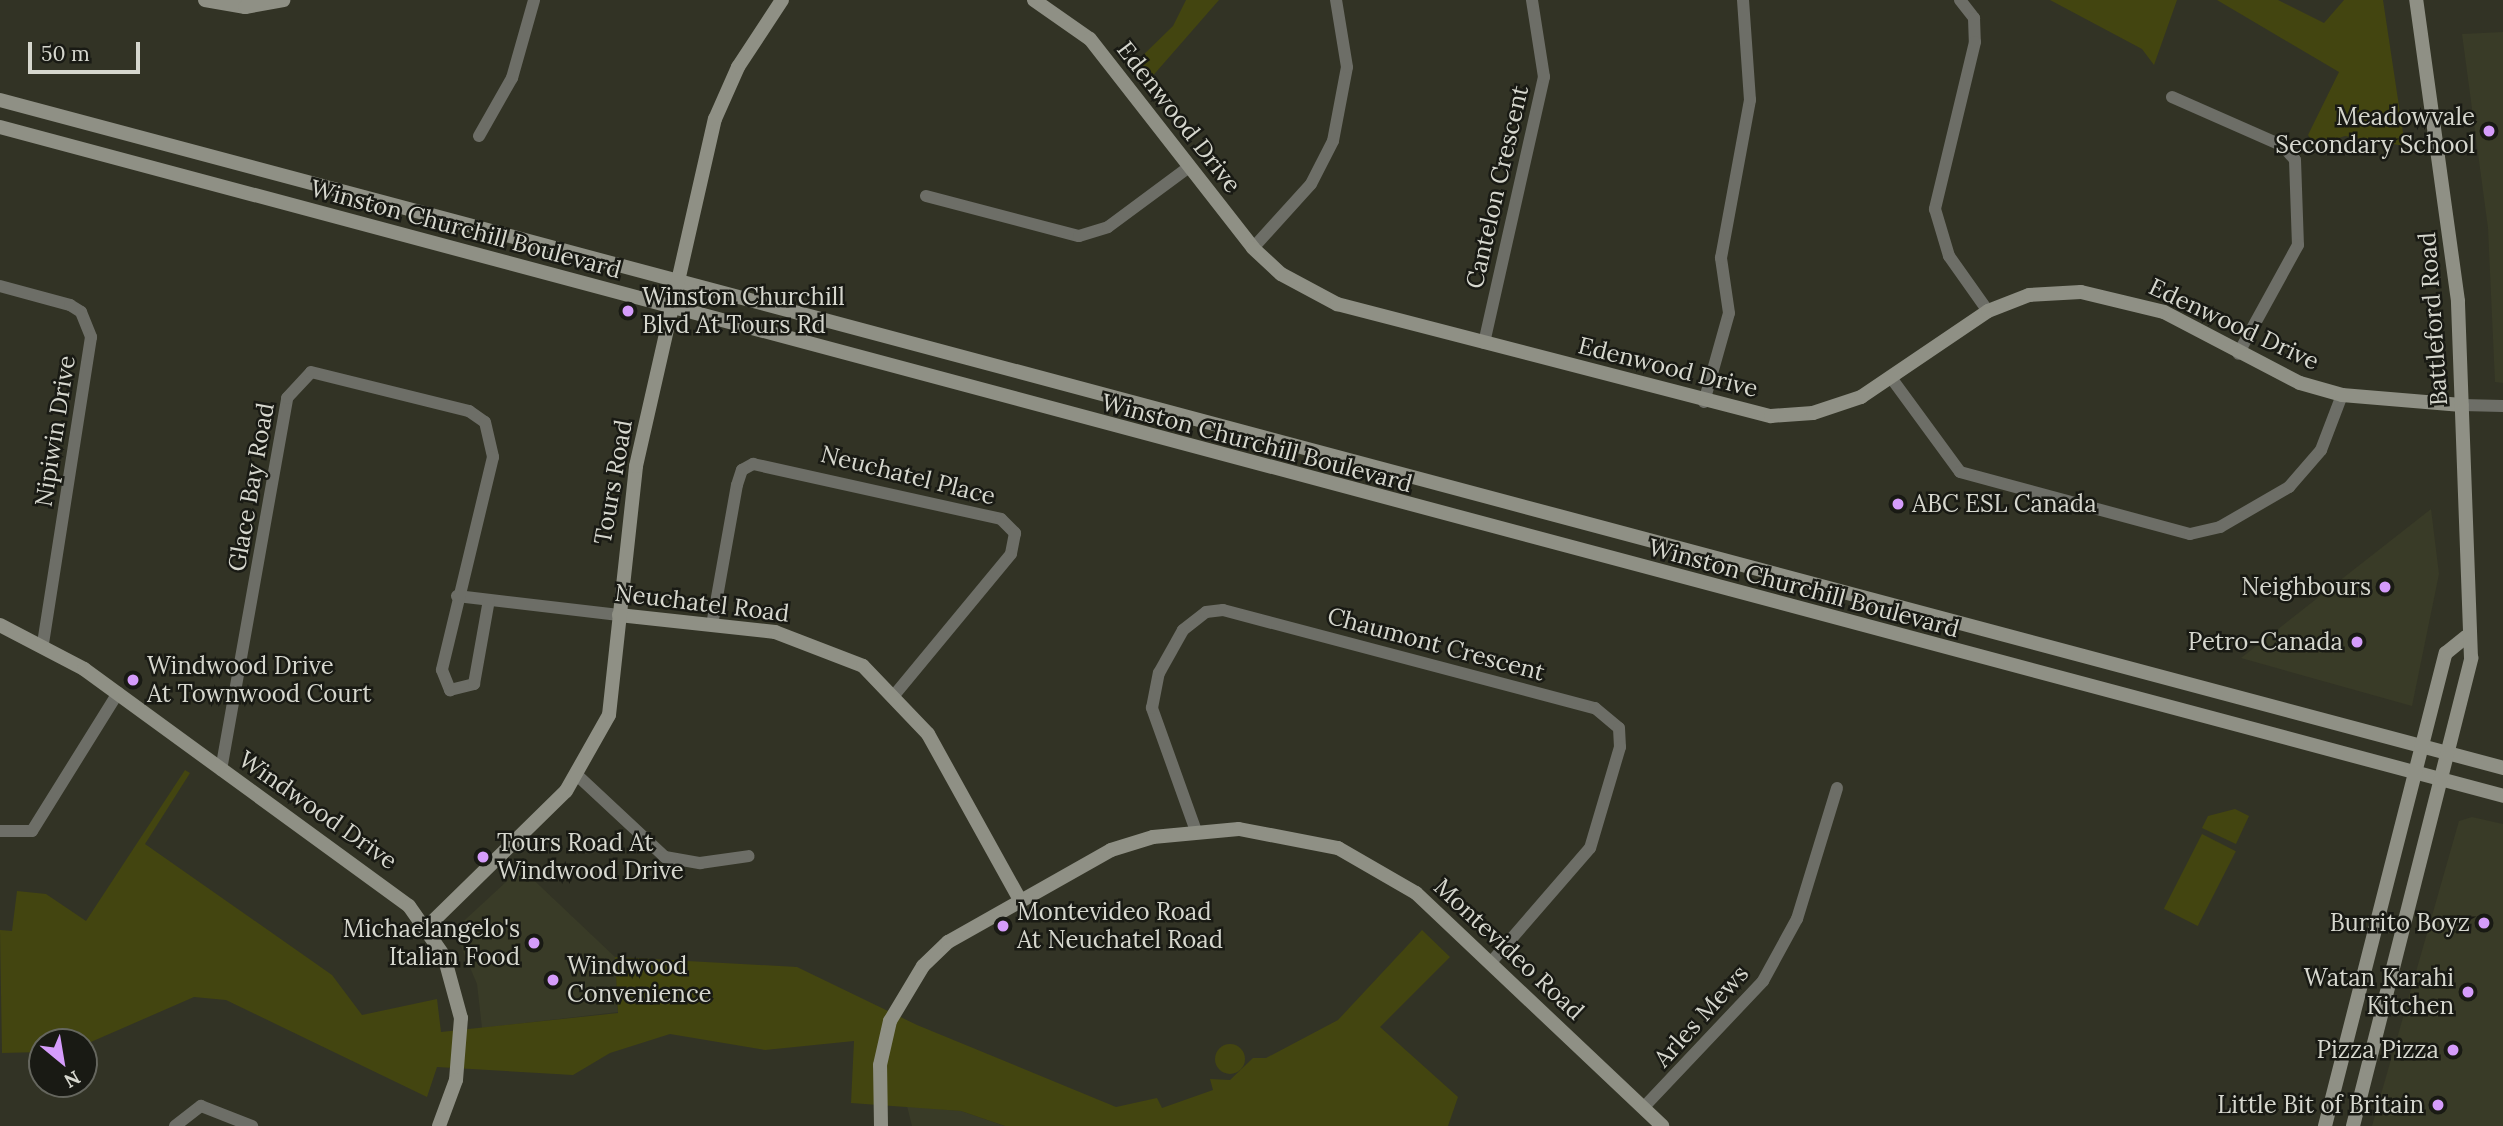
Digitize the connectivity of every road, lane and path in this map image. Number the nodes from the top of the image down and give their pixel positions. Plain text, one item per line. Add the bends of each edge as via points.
1 (205, 0) edge
2 (283, 0) edge
3 (534, 0) edge
4 (782, 0) edge
5 (1034, 0) edge
6 (1336, 0) edge
7 (1532, 0) edge
8 (1743, 0) edge
9 (1960, 0) edge
10 (2416, 0) edge
11 (2172, 97) dead end
12 (0, 100) edge
13 (0, 127) edge
14 (479, 136) dead end
15 (1189, 167) junction
16 (926, 196) dead end
17 (1253, 248) junction
18 (677, 283) junction
19 (0, 286) edge
20 (671, 308) junction
21 (1988, 311) junction
22 (1484, 342) junction
23 (2238, 354) junction
24 (1892, 379) junction
25 (2342, 395) junction
26 (1704, 402) junction
27 (2462, 405) junction
28 (2503, 406) edge
29 (457, 596) junction
30 (489, 600) junction
31 (619, 615) junction
32 (0, 625) edge
33 (712, 625) junction
34 (2466, 636) junction
35 (43, 642) junction
36 (118, 693) junction
37 (895, 694) junction
38 (2424, 747) junction
39 (2450, 753) junction
40 (2503, 768) edge
41 (221, 770) junction
42 (2418, 774) junction
43 (579, 776) junction
44 (2443, 781) junction
45 (1837, 789) dead end
46 (2503, 796) edge
47 (0, 831) edge
48 (1196, 831) junction
49 (749, 856) dead end
50 (1019, 898) junction
51 (428, 927) junction
52 (1492, 961) junction
53 (1643, 1108) junction
54 (175, 1126) edge
55 (252, 1126) edge
56 (439, 1126) edge
57 (881, 1126) edge
58 (1662, 1126) edge
59 (2325, 1126) edge
60 (2353, 1126) edge

1 - 2 street via 245,7
3 - 14 street via 512,78
4 - 18 street, Tours Road via 721,101
5 - 15 street, Edenwood Drive via 1090,39
6 - 17 street via 1347,67 1333,141 1311,184
7 - 22 street, Cantelon Crescent via 1544,77
8 - 26 street via 1750,100 1721,258 1729,313
9 - 21 street via 1974,18 1975,42 1936,209 1949,256
10 - 27 street, Battleford Road via 2453,247
11 - 23 street via 2283,146 2295,160 2298,245
12 - 18 street, Winston Churchill Boulevard
13 - 20 street, Winston Churchill Boulevard
15 - 16 street via 1108,227 1079,236
15 - 17 street, Edenwood Drive
17 - 22 street, Edenwood Drive via 1281,274 1337,304
18 - 20 street, Tours Road
18 - 38 street, Winston Churchill Boulevard
19 - 35 street, Nipiwin Drive via 70,305 81,312 91,337
20 - 31 street, Tours Road via 625,525
20 - 42 street, Winston Churchill Boulevard
21 - 23 street, Edenwood Drive via 2053,292 2108,294 2164,312
21 - 24 street, Edenwood Drive
22 - 26 street, Edenwood Drive
23 - 25 street, Edenwood Drive
24 - 25 street via 1960,472 2190,534 2220,527 2290,487 2320,450
24 - 26 street, Edenwood Drive via 1813,413 1771,416
25 - 27 street, Edenwood Drive
27 - 28 street, Edenwood Drive
27 - 34 street, Battleford Road via 2472,567
29 - 30 street, Neuchatel Road
29 - 30 street, Glace Bay Road via 442,670 444,682 458,693 478,675
29 - 41 street, Glace Bay Road via 493,457 485,422 469,411 311,372 287,398
30 - 31 street, Neuchatel Road
31 - 33 street, Neuchatel Road
31 - 43 street, Tours Road via 609,715
32 - 35 street, Windwood Drive
33 - 37 street, Neuchatel Road via 809,640 863,666
33 - 37 street, Neuchatel Place via 737,485 742,470 754,464 1010,525 1012,554
34 - 38 street via 2446,653
34 - 39 street, Battleford Road via 2471,658
35 - 36 street, Windwood Drive
36 - 41 street, Windwood Drive
36 - 47 street via 32,831
37 - 50 street, Neuchatel Road via 928,734
38 - 39 street, Winston Churchill Boulevard
38 - 42 street
39 - 40 street, Winston Churchill Boulevard
39 - 44 street, Battleford Road
41 - 51 street, Windwood Drive via 394,892
42 - 44 street, Winston Churchill Boulevard
42 - 59 street
43 - 49 street via 665,857 700,863
43 - 51 street, Tours Road
44 - 46 street, Winston Churchill Boulevard
44 - 60 street, Battleford Road
45 - 53 street, Arles Mews via 1797,919 1775,960 1733,1018
48 - 50 street, Montevideo Road via 1111,850
48 - 52 street, Montevideo Road via 1239,829 1338,848 1416,893
48 - 52 street, Chaumont Crescent via 1152,708 1159,674 1183,629 1206,612 1223,610 1595,708 1619,727 1620,747 1590,848
50 - 57 street, Montevideo Road via 948,942 904,992 884,1039
51 - 56 street, Windwood Drive via 454,983 461,1018 456,1080
52 - 53 street, Montevideo Road
53 - 58 street, Montevideo Road
54 - 55 street via 201,1106

